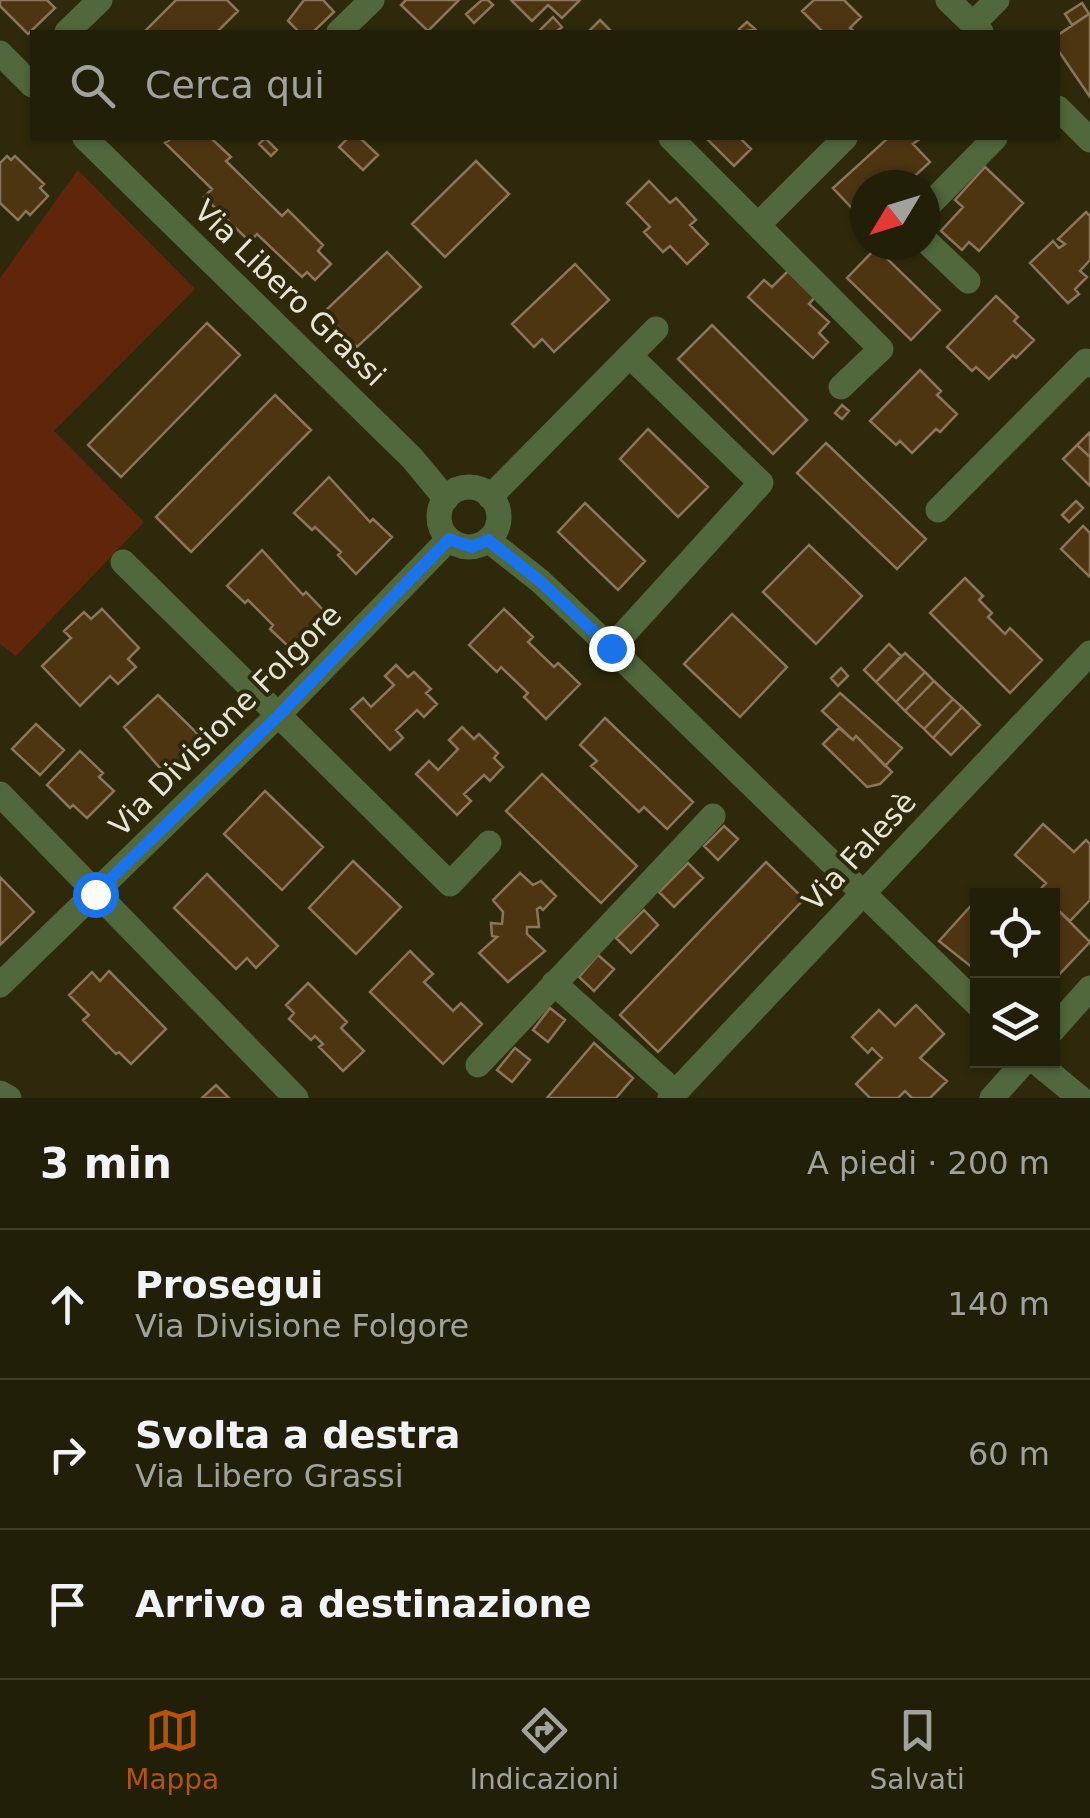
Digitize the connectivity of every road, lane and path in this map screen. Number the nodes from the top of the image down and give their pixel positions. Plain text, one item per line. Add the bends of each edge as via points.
1 (100, 0) edge
2 (372, 0) edge
3 (997, 0) edge
4 (963, 21) edge
5 (69, 30) edge
6 (341, 30) edge
7 (0, 53) edge
8 (29, 76) edge
9 (1060, 110) edge
10 (87, 140) edge
11 (673, 140) edge
12 (843, 140) edge
13 (993, 140) edge
14 (1090, 140) edge
15 (940, 194) edge
16 (760, 224) junction
17 (940, 255) edge
18 (968, 282) dead end
19 (656, 329) dead end
20 (630, 356) junction
21 (1090, 365) edge
22 (841, 387) dead end
23 (490, 497) junction
24 (446, 499) junction
25 (938, 510) dead end
26 (449, 539) junction
27 (488, 540) junction
28 (124, 562) dead end
29 (611, 648) junction
30 (1090, 654) edge
31 (278, 716) junction
32 (0, 794) edge
33 (714, 816) dead end
34 (489, 844) dead end
35 (864, 893) junction
36 (95, 894) junction
37 (554, 983) junction
38 (0, 985) edge
39 (1090, 988) edge
40 (970, 997) edge
41 (1060, 1021) edge
42 (478, 1065) dead end
43 (1019, 1068) edge
44 (1044, 1068) edge
45 (0, 1093) edge
46 (672, 1095) edge
47 (8, 1098) edge
48 (296, 1098) edge
49 (992, 1098) edge
50 (1080, 1098) edge

1 - 5 street
2 - 6 street
3 - 4 street
7 - 8 street
9 - 14 street
10 - 24 street, Via Libero Grassi
11 - 16 street
12 - 16 street
13 - 15 street
16 - 22 street via 882,348
17 - 18 street
19 - 20 street
20 - 23 street
20 - 29 street via 762,483
21 - 25 street via 1086,361
23 - 24 street via 463,488
23 - 27 street via 498,517
24 - 26 street via 439,520
26 - 27 street via 472,547
26 - 31 street, Via Divisione Folgore
27 - 29 street
28 - 31 street
29 - 35 street
30 - 35 street, Via Falesè
31 - 34 street via 450,884
31 - 36 street, Via Divisione Folgore
32 - 36 street
33 - 37 street
35 - 40 street
35 - 46 street, Via Falesè
36 - 38 street, Via Divisione Folgore
36 - 48 street
37 - 42 street
37 - 46 street, Via Falesè
39 - 41 street
43 - 49 street
44 - 50 street
45 - 47 street

